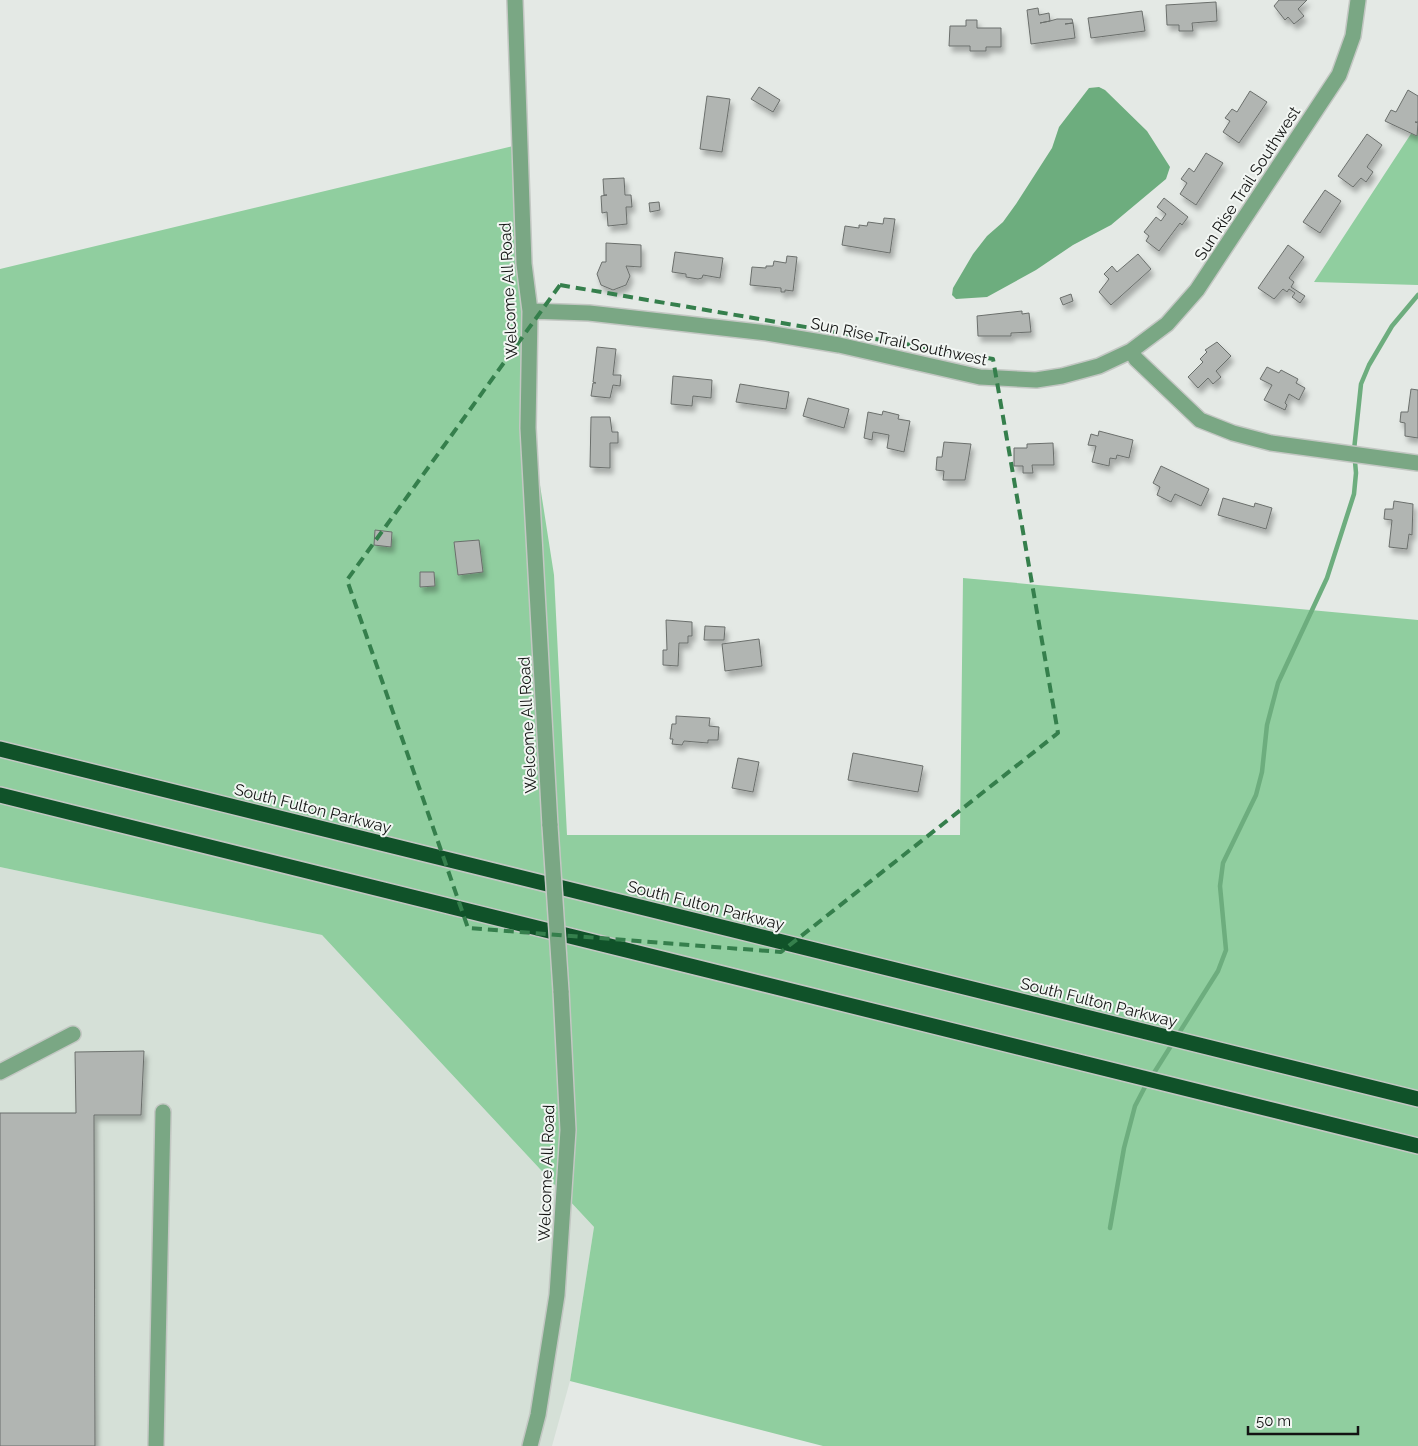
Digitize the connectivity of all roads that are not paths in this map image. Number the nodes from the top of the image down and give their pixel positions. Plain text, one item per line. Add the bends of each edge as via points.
1 (515, 0) edge
2 (1358, 0) edge
3 (530, 311) junction
4 (1131, 351) junction
5 (1418, 463) edge
6 (0, 749) edge
7 (0, 795) edge
8 (73, 1034) dead end
9 (0, 1072) edge
10 (1413, 1097) edge
11 (163, 1112) dead end
12 (1364, 1131) junction
13 (1418, 1146) edge
14 (1418, 1150) edge
15 (156, 1446) edge
16 (530, 1446) edge

1 - 3 street, Welcome All Road via 524,264
2 - 4 street, Sun Rise Trail Southwest via 1353,36 1339,75 1197,290 1167,324
3 - 4 street, Sun Rise Trail Southwest via 589,313 767,333 839,345 980,377 1017,380 1062,376 1105,364
3 - 16 street, Welcome All Road, bridge via 528,428 568,1130 557,1295
4 - 5 street via 1200,420 1225,430 1271,443
6 - 10 highway, South Fulton Parkway
7 - 12 highway
8 - 9 street
11 - 15 street
12 - 13 highway
12 - 14 highway

